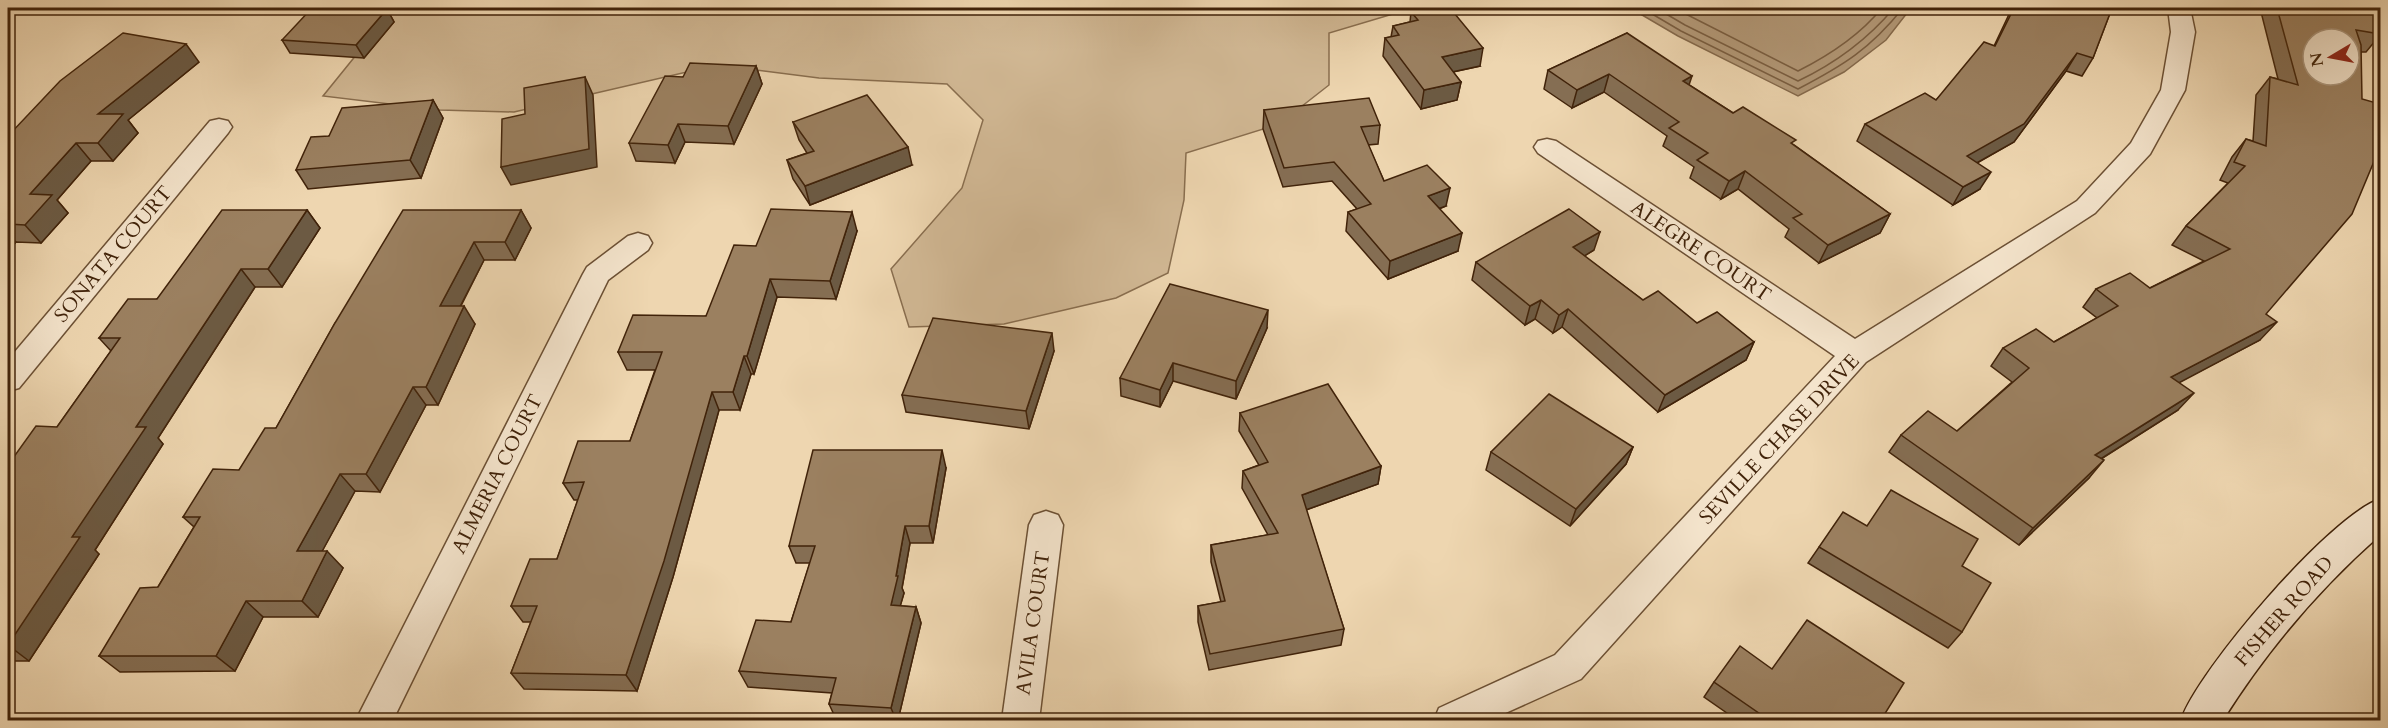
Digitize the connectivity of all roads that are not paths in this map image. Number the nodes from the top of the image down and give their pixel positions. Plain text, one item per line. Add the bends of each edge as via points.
1 (2179, 8) edge
2 (219, 127) dead end
3 (1547, 147) dead end
4 (638, 243) dead end
5 (1855, 354) junction
6 (8, 380) edge
7 (2380, 514) edge
8 (1046, 525) dead end
9 (374, 720) edge
10 (1020, 720) edge
11 (1452, 720) edge
12 (2200, 720) edge

1 - 5 street, SEVILLE CHASE DRIVE via 2183,32 2173,90 2141,148 2126,165 2086,207
2 - 6 street, SONATA COURT
3 - 5 street, ALEGRE COURT
4 - 9 street, ALMERIA COURT via 597,273
5 - 11 street, SEVILLE CHASE DRIVE via 1568,667
7 - 12 street, FISHER ROAD via 2347,541 2286,603 2226,678
8 - 10 street, AVILA COURT

